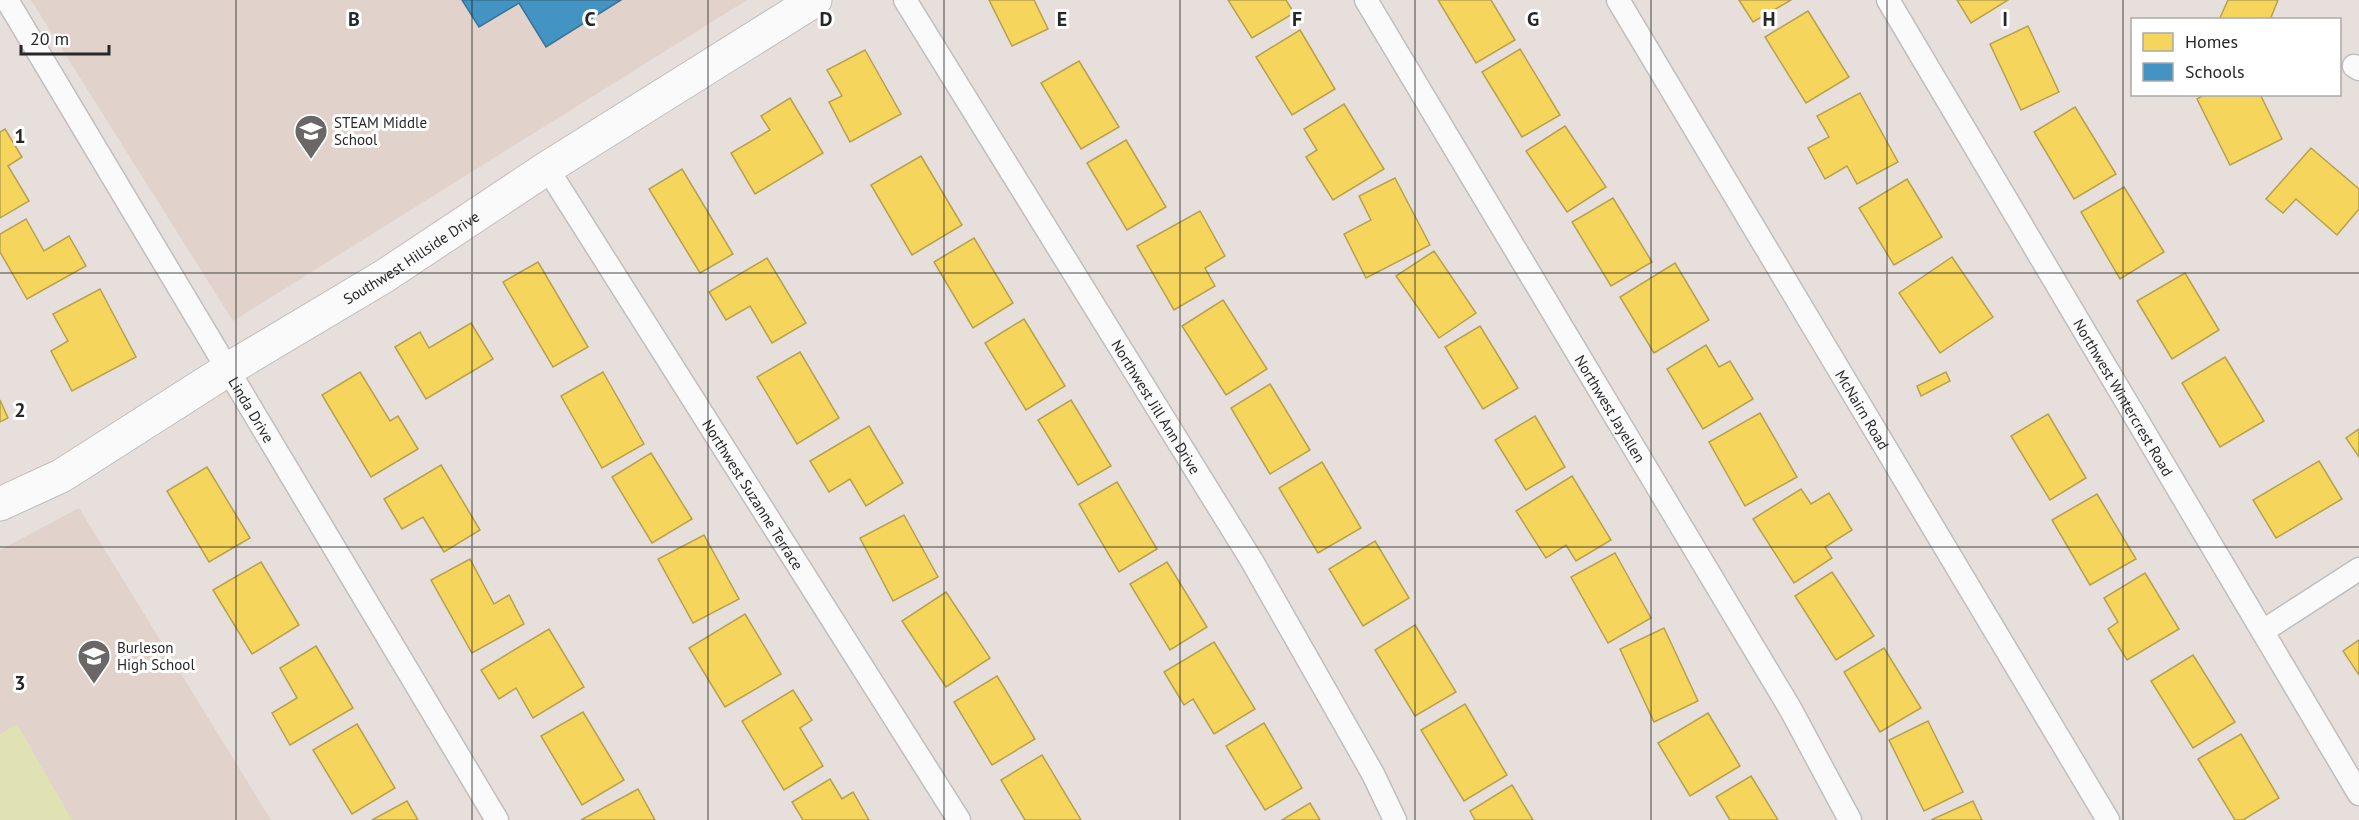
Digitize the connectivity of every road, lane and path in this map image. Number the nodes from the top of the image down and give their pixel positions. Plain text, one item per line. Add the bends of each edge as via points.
1 (7, 0) edge
2 (815, 0) edge
3 (905, 0) edge
4 (1366, 0) edge
5 (1618, 0) edge
6 (1888, 0) edge
7 (547, 168) junction
8 (227, 370) junction
9 (0, 504) edge
10 (2359, 569) edge
11 (2263, 631) junction
12 (2359, 794) edge
13 (497, 820) edge
14 (959, 820) edge
15 (1395, 820) edge
16 (1850, 820) edge
17 (2108, 820) edge

1 - 8 street, Linda Drive
2 - 7 street, Southwest Hillside Drive
3 - 15 street, Northwest Jill Ann Drive via 1252,561
4 - 16 street, Northwest Jayellen via 1791,710
5 - 17 street, McNairn Road
6 - 11 street, Northwest Wintercrest Road
7 - 8 street, Southwest Hillside Drive via 386,275
7 - 14 street, Northwest Suzanne Terrace
8 - 9 street, Southwest Hillside Drive via 61,476
8 - 13 street, Linda Drive
10 - 11 street
11 - 12 street, Northwest Wintercrest Road

